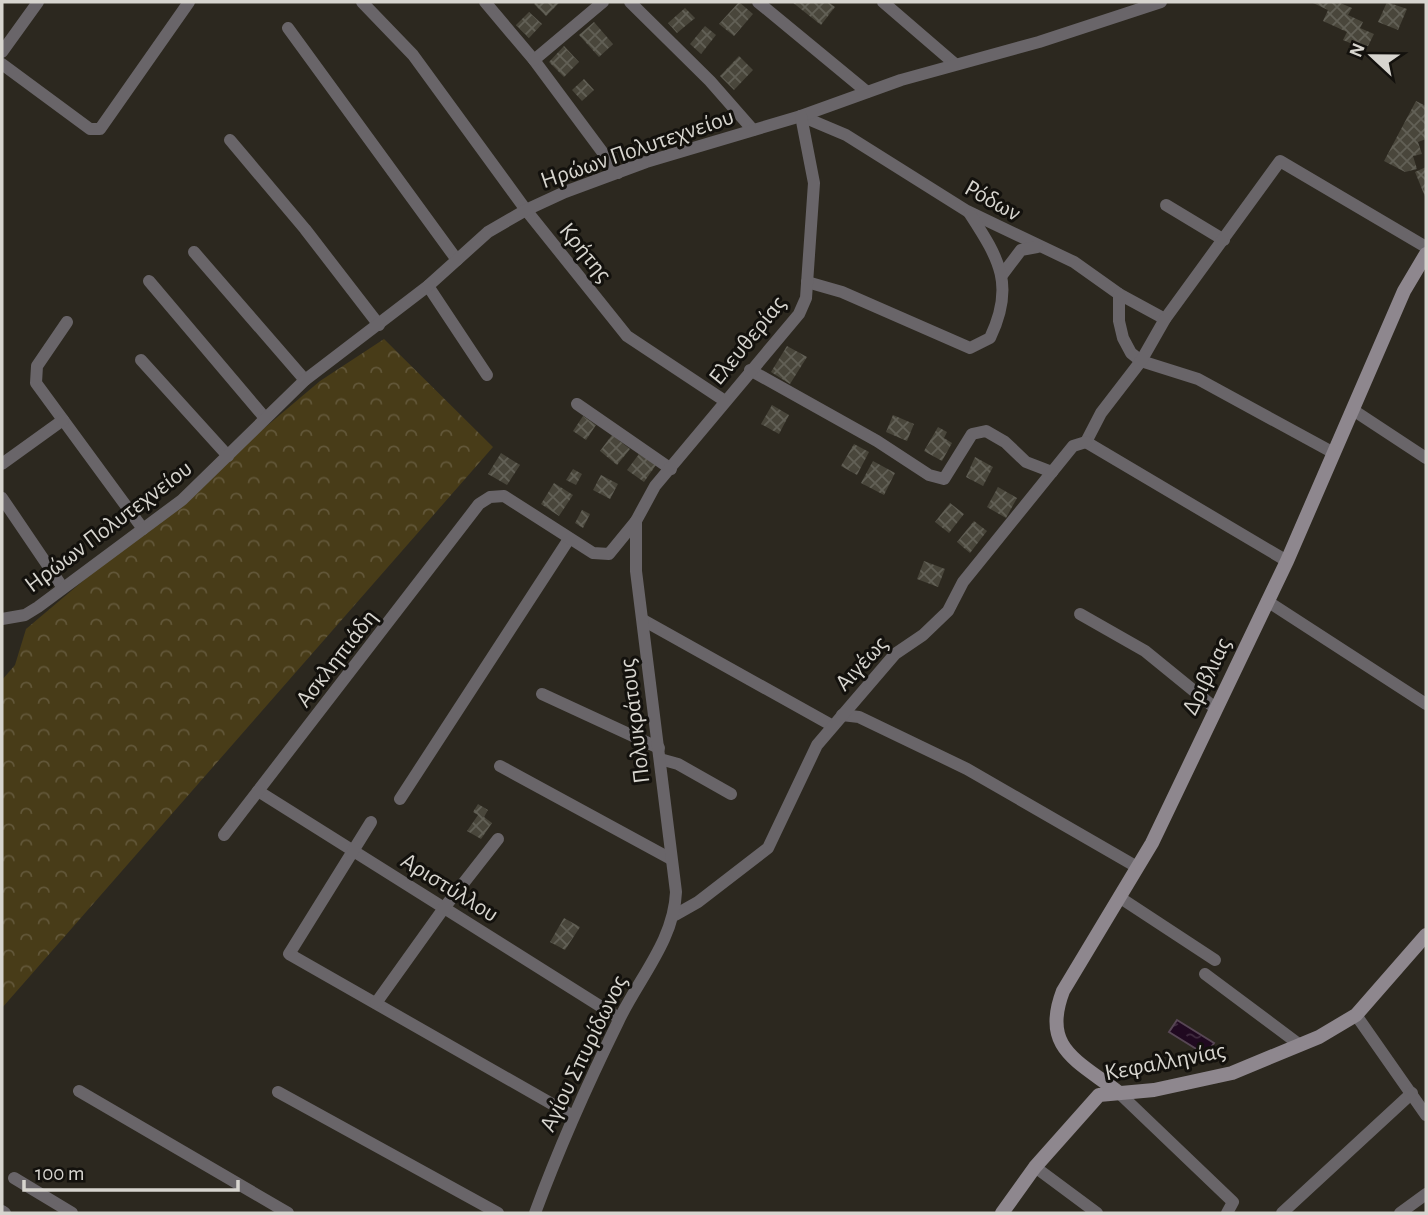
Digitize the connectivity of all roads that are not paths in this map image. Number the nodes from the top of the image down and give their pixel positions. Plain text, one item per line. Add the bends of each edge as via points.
1 (37, 2) edge
2 (189, 2) edge
3 (362, 2) edge
4 (485, 2) edge
5 (603, 2) edge
6 (630, 2) edge
7 (758, 2) edge
8 (883, 2) edge
9 (1161, 2) edge
10 (288, 27) dead end
11 (2, 52) edge
12 (534, 60) junction
13 (2, 64) edge
14 (956, 64) junction
15 (867, 92) junction
16 (801, 116) junction
17 (753, 130) junction
18 (230, 140) dead end
19 (618, 173) junction
20 (1166, 205) dead end
21 (526, 210) junction
22 (967, 211) junction
23 (1224, 240) junction
24 (1038, 247) junction
25 (1426, 247) edge
26 (194, 252) dead end
27 (1426, 254) edge
28 (457, 260) junction
29 (1002, 275) junction
30 (149, 281) dead end
31 (807, 282) junction
32 (428, 286) junction
33 (1119, 294) junction
34 (1165, 320) junction
35 (67, 322) dead end
36 (379, 325) junction
37 (141, 360) dead end
38 (1141, 361) junction
39 (750, 370) junction
40 (487, 375) dead end
41 (304, 380) junction
42 (725, 401) junction
43 (577, 404) dead end
44 (1353, 410) junction
45 (265, 418) junction
46 (63, 420) junction
47 (1086, 442) junction
48 (1332, 452) junction
49 (228, 456) junction
50 (1426, 458) edge
51 (2, 464) edge
52 (671, 469) junction
53 (1052, 472) junction
54 (2, 498) edge
55 (636, 521) junction
56 (143, 530) junction
57 (569, 539) junction
58 (1287, 561) junction
59 (63, 588) junction
60 (1268, 601) junction
61 (1080, 614) dead end
62 (643, 620) junction
63 (3, 621) edge
64 (542, 694) dead end
65 (1426, 704) edge
66 (1215, 708) junction
67 (842, 715) junction
68 (833, 726) junction
69 (659, 754) junction
70 (500, 766) dead end
71 (258, 791) junction
72 (731, 794) dead end
73 (400, 799) dead end
74 (371, 822) dead end
75 (224, 835) dead end
76 (498, 839) dead end
77 (354, 851) junction
78 (671, 859) junction
79 (1137, 867) junction
80 (1119, 897) junction
81 (444, 908) junction
82 (675, 915) junction
83 (1426, 935) edge
84 (1215, 960) dead end
85 (1205, 974) dead end
86 (376, 1003) junction
87 (1356, 1015) junction
88 (619, 1018) junction
89 (1300, 1045) junction
90 (79, 1091) dead end
91 (278, 1092) dead end
92 (1118, 1092) junction
93 (1412, 1093) junction
94 (1426, 1115) edge
95 (573, 1116) junction
96 (1034, 1167) junction
97 (14, 1178) dead end
98 (1426, 1194) edge
99 (72, 1213) edge
100 (288, 1213) edge
101 (498, 1213) edge
102 (535, 1213) edge
103 (1002, 1213) edge
104 (1097, 1213) edge
105 (1227, 1213) edge
106 (1282, 1213) edge
107 (1400, 1213) edge

1 - 11 street
2 - 13 street via 100,128 90,129
3 - 21 street, Κρήτης via 413,55
4 - 12 street
5 - 12 street
6 - 17 street
7 - 15 street
8 - 14 street
9 - 14 street, Ηρώων Πολυτεχνείου
10 - 28 street
12 - 19 street
14 - 15 street, Ηρώων Πολυτεχνείου
15 - 16 street, Ηρώων Πολυτεχνείου
16 - 17 street, Ηρώων Πολυτεχνείου
16 - 22 street, Ρόδων via 846,135
16 - 31 street, Ελευθερίας via 814,183
17 - 19 street, Ηρώων Πολυτεχνείου
18 - 36 street
19 - 21 street, Ηρώων Πολυτεχνείου
20 - 23 street
21 - 28 street, Ηρώων Πολυτεχνείου via 488,232
21 - 42 street, Κρήτης via 627,336
22 - 24 street, Ρόδων
22 - 29 street
23 - 25 street via 1280,161
23 - 34 street
24 - 29 street via 1021,250
24 - 33 street, Ρόδων via 1074,262
26 - 41 street
27 - 44 street, Δριβλιας via 1398,303
28 - 32 street, Ηρώων Πολυτεχνείου
29 - 31 street via 1004,302 999,320 990,338 970,348 842,292
30 - 45 street
31 - 39 street, Ελευθερίας via 799,314
32 - 36 street, Ηρώων Πολυτεχνείου
32 - 40 street
33 - 34 street, Ρόδων
33 - 38 street via 1124,338
34 - 38 street
35 - 46 street via 34,374
36 - 41 street, Ηρώων Πολυτεχνείου
37 - 49 street
38 - 47 street via 1101,413
38 - 48 street via 1198,379
39 - 42 street, Ελευθερίας
39 - 53 street via 929,475 944,479 972,434 986,431 1026,462
41 - 45 street, Ηρώων Πολυτεχνείου
42 - 52 street, Ελευθερίας
43 - 52 street
44 - 48 street, Δριβλιας
44 - 50 street
45 - 49 street, Ηρώων Πολυτεχνείου
46 - 51 street
46 - 56 street
47 - 53 street, Αιγέως via 1073,446
47 - 58 street
48 - 58 street, Δριβλιας
49 - 56 street, Ηρώων Πολυτεχνείου
52 - 55 street, Ελευθερίας via 655,486
53 - 67 street, Αιγέως via 963,582 948,611 895,654
54 - 59 street
55 - 57 street, Ελευθερίας via 610,554 593,553
55 - 62 street, Πολυκράτους via 636,571
56 - 59 street, Ηρώων Πολυτεχνείου
57 - 71 street, Ασκληπιάδη via 504,496 479,504
57 - 73 street
58 - 60 street, Δριβλιας
59 - 63 street, Ηρώων Πολυτεχνείου via 25,615
60 - 65 street
60 - 66 street, Δριβλιας
61 - 66 street via 1145,651
62 - 68 street
62 - 69 street, Πολυκράτους
64 - 69 street
66 - 79 street, Δριβλιας
67 - 68 street, Αιγέως
67 - 79 street via 859,717 967,769
68 - 82 street, Αιγέως via 813,753 768,848
69 - 72 street
69 - 78 street, Πολυκράτους
70 - 78 street
71 - 75 street, Ασκληπιάδη
71 - 77 street, Αριστύλλου
74 - 77 street
76 - 81 street
77 - 81 street, Αριστύλλου
77 - 86 street via 289,954
78 - 82 street, Πολυκράτους
79 - 80 street, Δριβλιας
80 - 84 street
80 - 92 street, Δριβλιας via 1063,991 1054,1024 1062,1045
81 - 86 street
81 - 88 street, Αριστύλλου
82 - 88 street, Αγίου Σπυρίδωνος
83 - 87 street, Κεφαλληνίας
85 - 89 street
86 - 95 street
87 - 89 street, Κεφαλληνίας
87 - 93 street
88 - 95 street, Αγίου Σπυρίδωνος
89 - 92 street, Κεφαλληνίας via 1232,1073 1154,1090
90 - 100 street
91 - 101 street
92 - 96 street, Κεφαλληνίας via 1093,1100
92 - 105 street via 1233,1202
93 - 94 street
93 - 106 street
95 - 102 street, Αγίου Σπυρίδωνος
96 - 103 street, Κεφαλληνίας
96 - 104 street
97 - 99 street
98 - 107 street

